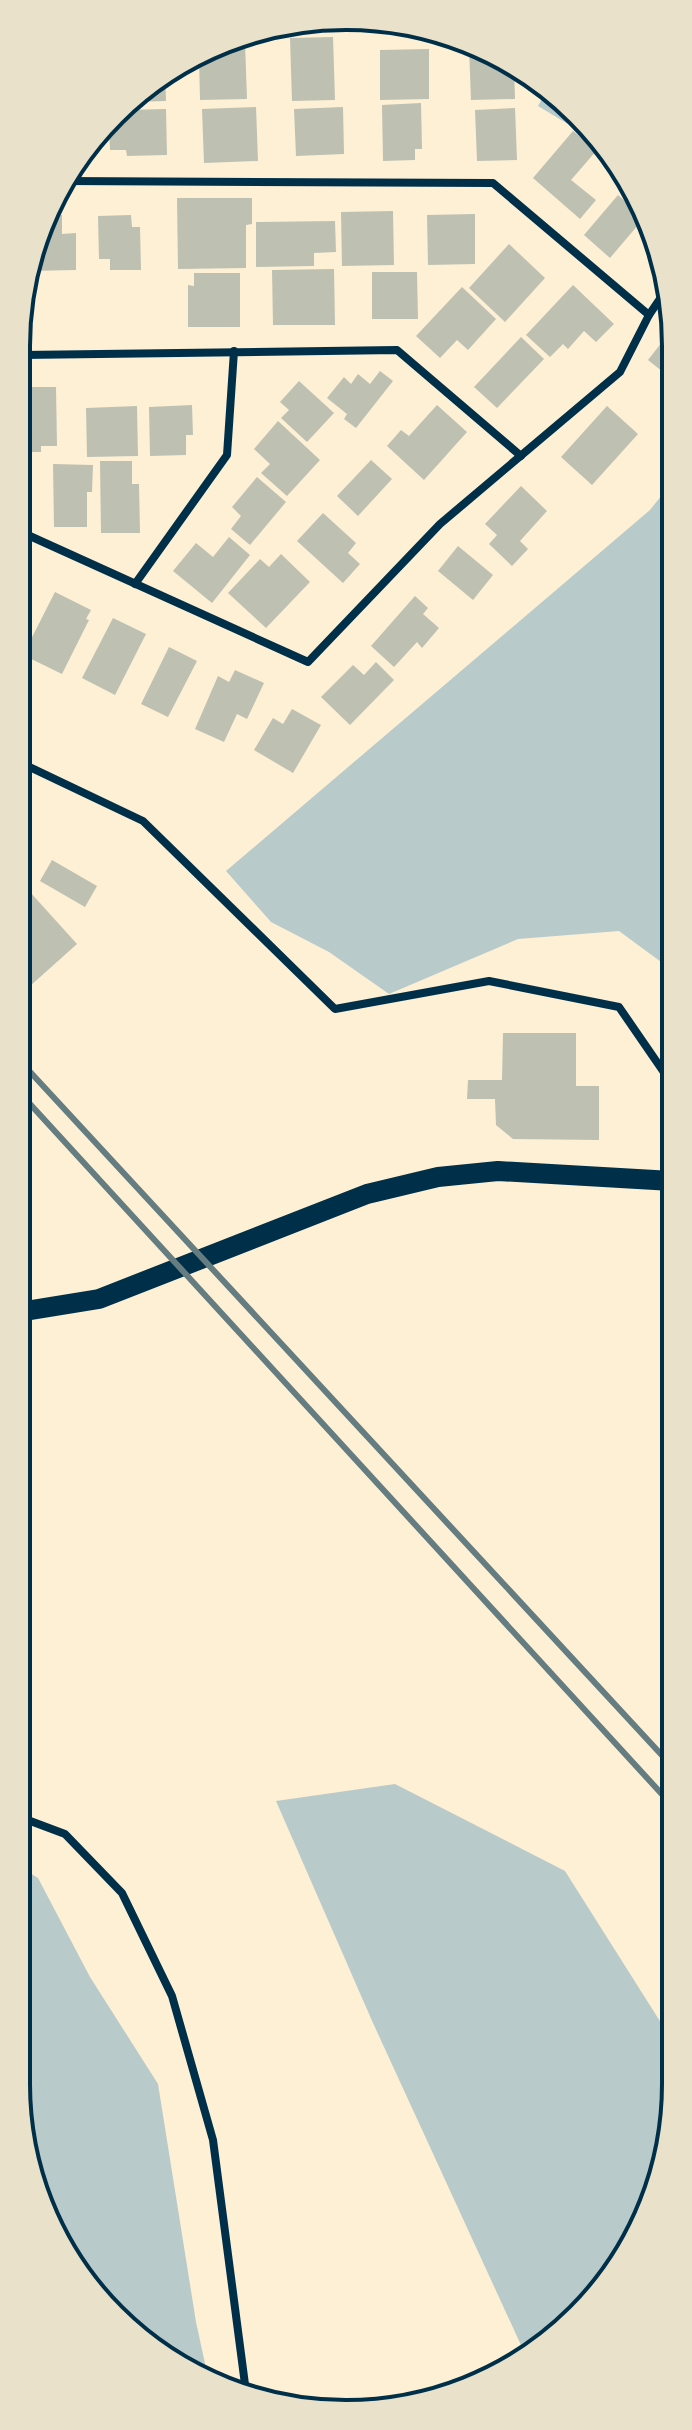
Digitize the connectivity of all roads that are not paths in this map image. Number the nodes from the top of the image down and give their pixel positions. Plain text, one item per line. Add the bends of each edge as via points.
1 (76, 181) edge
2 (658, 301) edge
3 (649, 315) junction
4 (234, 351) junction
5 (30, 355) edge
6 (521, 456) junction
7 (30, 536) edge
8 (135, 584) junction
9 (30, 767) edge
10 (662, 1069) edge
11 (662, 1180) edge
12 (30, 1310) edge
13 (30, 1821) edge
14 (245, 2383) edge

1 - 3 street via 493,183
2 - 3 street
3 - 6 street via 620,372
4 - 5 street
4 - 6 street via 397,350
4 - 8 street via 227,455
6 - 8 street via 440,524 308,662
7 - 8 street
9 - 10 street via 143,821 335,1009 489,981 619,1007
11 - 12 main road via 498,1171 438,1177 367,1194 99,1299
13 - 14 street via 65,1834 122,1893 172,1996 213,2140

